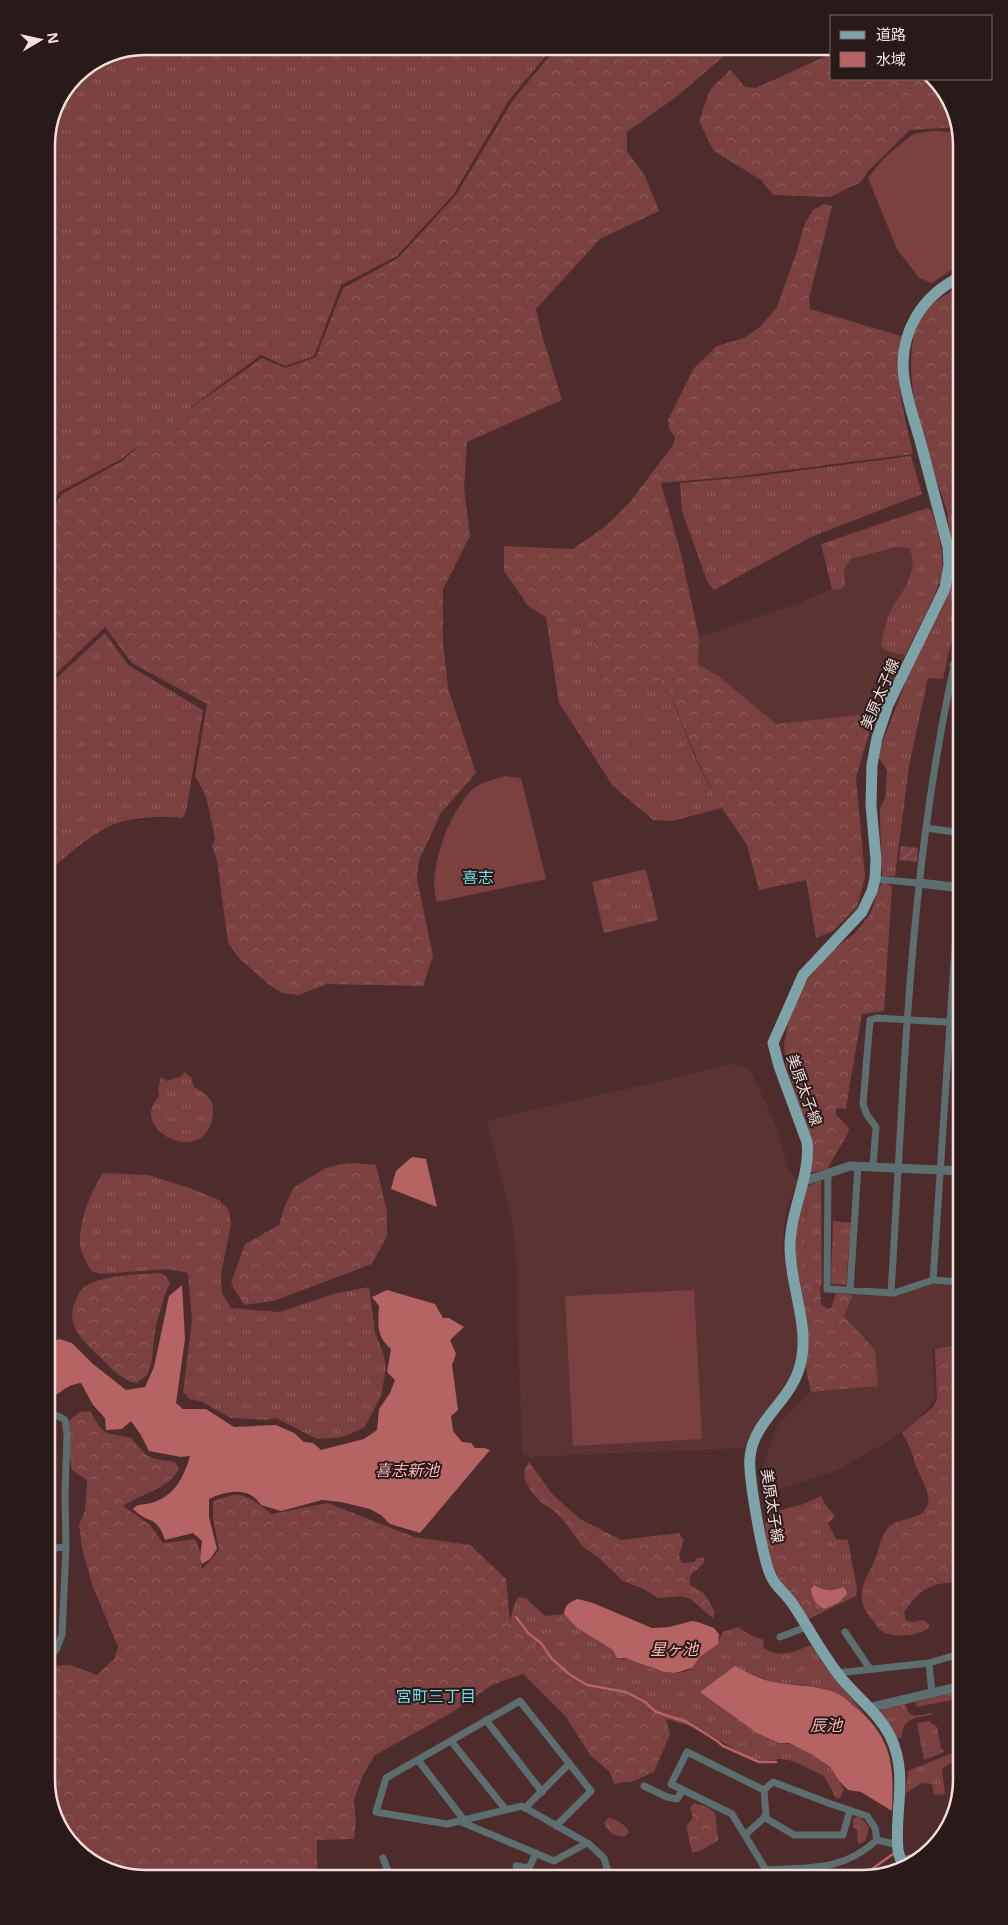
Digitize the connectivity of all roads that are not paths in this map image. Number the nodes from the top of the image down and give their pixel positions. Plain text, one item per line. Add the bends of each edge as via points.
1 (953, 280) edge
2 (953, 670) edge
3 (927, 828) junction
4 (953, 832) edge
5 (875, 879) junction
6 (919, 883) junction
7 (953, 886) edge
8 (953, 982) edge
9 (908, 1020) junction
10 (950, 1022) junction
11 (953, 1022) edge
12 (858, 1166) junction
13 (873, 1166) junction
14 (899, 1167) junction
15 (940, 1169) junction
16 (953, 1170) edge
17 (828, 1173) junction
18 (802, 1182) junction
19 (933, 1280) junction
20 (953, 1281) edge
21 (850, 1290) junction
22 (891, 1293) junction
23 (55, 1416) edge
24 (66, 1547) junction
25 (55, 1549) edge
26 (806, 1627) junction
27 (845, 1632) dead end
28 (780, 1637) dead end
29 (55, 1651) edge
30 (953, 1656) edge
31 (929, 1663) junction
32 (870, 1669) junction
33 (837, 1673) junction
34 (953, 1688) edge
35 (932, 1694) junction
36 (868, 1708) junction
37 (486, 1720) junction
38 (451, 1741) junction
39 (418, 1760) junction
40 (570, 1764) junction
41 (644, 1786) dead end
42 (682, 1790) junction
43 (764, 1790) junction
44 (542, 1792) junction
45 (526, 1808) junction
46 (506, 1810) junction
47 (850, 1810) junction
48 (764, 1817) junction
49 (461, 1820) junction
50 (556, 1826) junction
51 (744, 1835) junction
52 (877, 1840) junction
53 (587, 1843) junction
54 (895, 1845) junction
55 (536, 1853) junction
56 (382, 1858) dead end
57 (901, 1861) edge
58 (516, 1866) dead end
59 (387, 1870) edge
60 (607, 1870) edge
61 (766, 1870) joint

1 - 5 main road, 美原太子線 via 942,286 920,309 907,338 904,356 907,390 948,547 949,565 944,588 879,728 871,787
2 - 3 street
3 - 4 street
3 - 6 street
5 - 6 street
5 - 18 main road, 美原太子線 via 862,912 799,982 774,1043 779,1066 807,1142
6 - 7 street
6 - 9 street
8 - 10 street
9 - 10 street
9 - 13 street via 877,1018 868,1024 863,1104 876,1127
9 - 14 street
10 - 11 street
10 - 15 street
12 - 13 street
12 - 17 street
12 - 21 street
13 - 14 street
14 - 15 street
14 - 22 street
15 - 16 street
15 - 19 street
17 - 18 street
17 - 21 street via 827,1289
18 - 26 main road, 美原太子線 via 790,1232 790,1259 803,1325 802,1359 793,1383 760,1430 750,1458 768,1568 772,1579 789,1598
19 - 20 street
19 - 22 street
21 - 22 street
23 - 24 street via 67,1425
24 - 25 street
24 - 29 street via 62,1635
26 - 28 street
26 - 33 main road, 美原太子線
27 - 32 street
30 - 31 street
31 - 32 street
31 - 35 street
32 - 33 street
33 - 36 main road, 美原太子線
34 - 35 street
35 - 36 street
36 - 54 main road, 美原太子線 via 890,1736 897,1756 901,1786
37 - 38 street
37 - 40 street via 520,1701
37 - 44 street
38 - 39 street
38 - 46 street
39 - 49 street
39 - 49 street via 386,1778 376,1812 448,1824
40 - 44 street
40 - 50 street via 591,1791
41 - 42 street via 677,1799
42 - 43 street via 671,1784 687,1752
42 - 51 street via 732,1814
43 - 47 street via 773,1782
43 - 48 street
44 - 45 street
45 - 46 street
45 - 50 street
46 - 49 street
47 - 48 street via 843,1835 794,1835
47 - 52 street via 872,1821
48 - 51 street
49 - 55 street
50 - 53 street
51 - 61 street
52 - 54 street
52 - 61 street via 854,1857 830,1866
53 - 55 street via 554,1861
53 - 60 street via 604,1858
54 - 57 main road, 美原太子線
55 - 58 street via 529,1868
56 - 59 street

